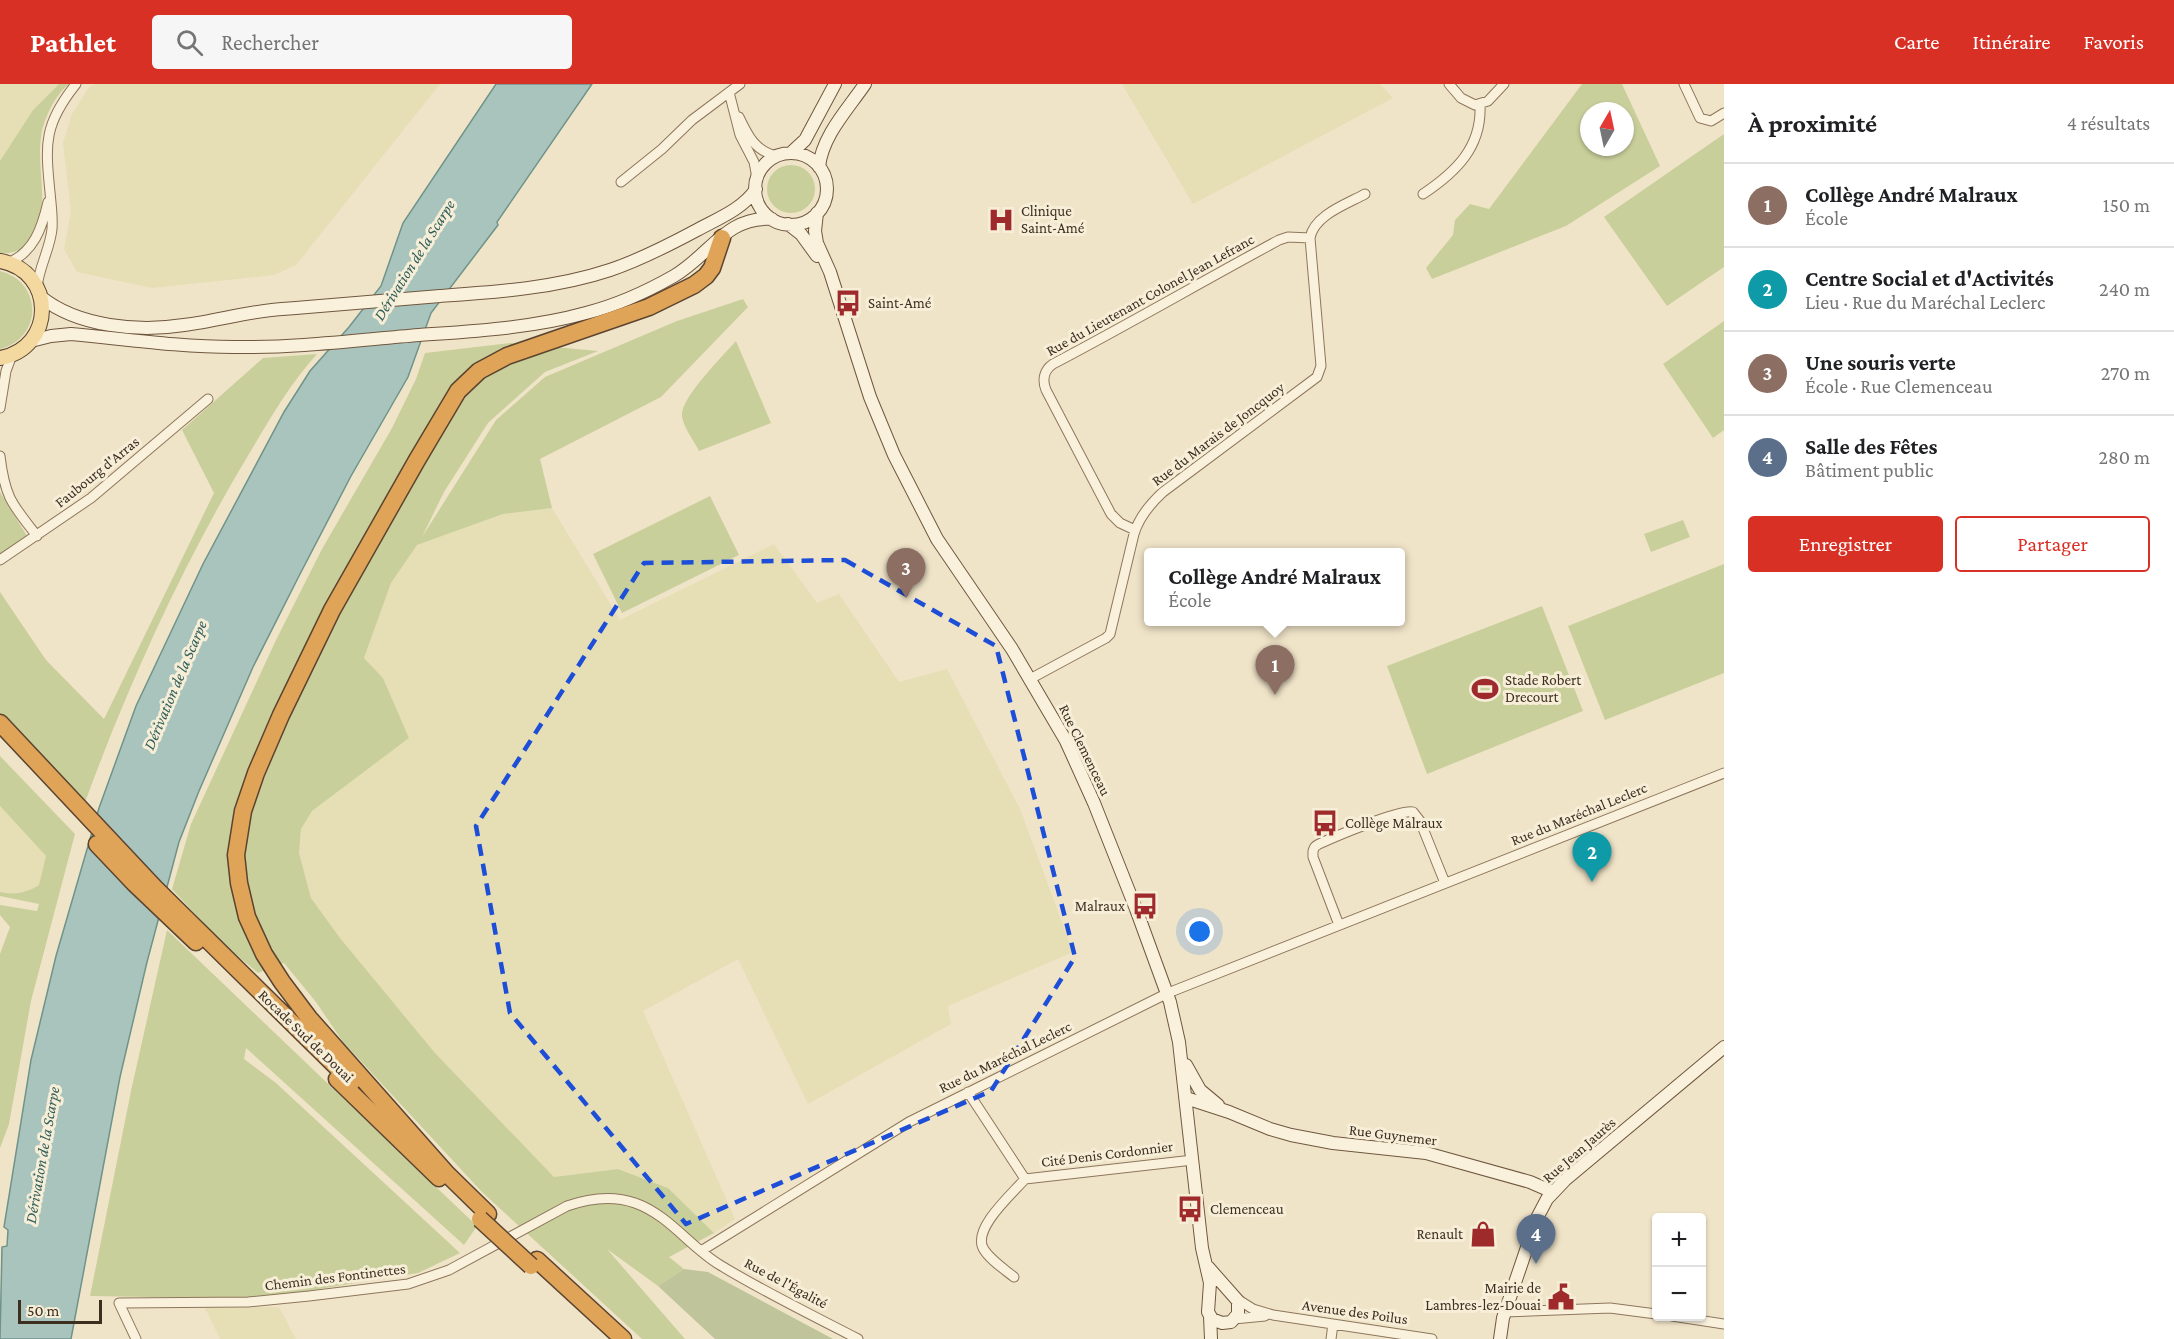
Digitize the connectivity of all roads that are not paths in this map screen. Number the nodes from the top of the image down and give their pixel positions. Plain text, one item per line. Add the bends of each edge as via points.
1 (76, 84) edge
2 (740, 84) edge
3 (835, 84) edge
4 (865, 84) edge
5 (1449, 84) edge
6 (1504, 84) edge
7 (1684, 84) edge
8 (729, 92) junction
9 (1480, 105) junction
10 (1724, 113) edge
11 (791, 153) junction
12 (777, 156) junction
13 (819, 166) junction
14 (621, 182) dead end
15 (757, 184) junction
16 (50, 194) junction
17 (1365, 194) dead end
18 (1423, 194) dead end
19 (817, 213) junction
20 (772, 219) junction
21 (788, 224) junction
22 (722, 238) junction
23 (1310, 238) junction
24 (4, 262) edge
25 (833, 284) junction
26 (39, 292) junction
27 (31, 341) junction
28 (6, 356) edge
29 (208, 399) dead end
30 (0, 408) edge
31 (0, 456) edge
32 (1135, 530) junction
33 (37, 536) junction
34 (0, 560) edge
35 (1030, 679) junction
36 (0, 723) edge
37 (0, 736) edge
38 (1724, 773) edge
39 (75, 812) junction
40 (1445, 883) junction
41 (178, 919) junction
42 (1339, 925) junction
43 (1168, 993) junction
44 (1724, 1047) edge
45 (1180, 1050) junction
46 (968, 1092) junction
47 (1205, 1095) junction
48 (1186, 1096) junction
49 (1216, 1107) junction
50 (1229, 1112) junction
51 (1189, 1125) junction
52 (1193, 1160) junction
53 (448, 1175) junction
54 (1025, 1179) junction
55 (1553, 1192) junction
56 (484, 1216) junction
57 (701, 1251) junction
58 (534, 1263) junction
59 (1208, 1267) junction
60 (1014, 1277) dead end
61 (1234, 1296) junction
62 (1209, 1299) junction
63 (1505, 1312) junction
64 (1652, 1314) edge
65 (1273, 1315) junction
66 (1210, 1316) junction
67 (1232, 1321) junction
68 (1702, 1321) edge
69 (1333, 1324) junction
70 (1724, 1324) edge
71 (136, 1339) edge
72 (610, 1339) edge
73 (623, 1339) edge
74 (858, 1339) edge
75 (1211, 1339) edge
76 (1217, 1339) edge
77 (1331, 1339) edge
78 (1432, 1339) edge
79 (1500, 1339) edge

1 - 16 street via 58,110 48,134
2 - 8 street
3 - 11 street via 805,140
4 - 13 street via 825,144
5 - 9 street via 1467,102
6 - 9 street
7 - 10 street via 1701,118 1711,122
8 - 12 street via 754,144
8 - 14 street
8 - 15 street via 740,135 754,162
9 - 18 street via 1480,126 1470,148 1449,175
11 - 12 street
11 - 13 street via 806,156
12 - 15 street via 766,164
13 - 19 street via 827,189
15 - 20 street via 760,205
15 - 26 street via 741,204 640,259 540,286 265,310 153,327 90,321 62,311
16 - 24 street via 34,243 20,257
16 - 26 street via 52,226 39,271
17 - 23 street via 1324,217
19 - 21 street via 804,222
19 - 25 street, Rue Clemenceau via 816,239
20 - 21 street
20 - 22 street via 745,221
21 - 25 street, Rue Clemenceau via 804,238
22 - 27 street via 674,276 616,304 556,320 300,345 223,347 71,334
22 - 53 highway via 712,268 685,290 638,311 507,356 479,371 458,391 332,610 281,715 243,811 236,855 239,883 247,916 264,954 309,1018
23 - 32 street, Rue du Marais de Joncquoy via 1319,374 1312,384 1163,492 1148,507
23 - 32 street, Rue du Lieutenant Colonel Jean Lefranc via 1279,240 1047,370 1046,390 1111,514
24 - 26 main road via 25,272
25 - 35 street, Rue Clemenceau via 873,407 923,514
26 - 27 main road via 41,320
27 - 28 main road
28 - 30 street
29 - 33 street, Faubourg d'Arras via 100,492
31 - 33 street via 8,497
32 - 35 street, Rue du Marais de Joncquoy via 1110,634
33 - 34 street, Faubourg d'Arras
35 - 43 street, Rue Clemenceau via 1094,803
36 - 39 highway, Rocade Sud de Douai
37 - 39 highway, Rocade Sud de Douai
38 - 40 street, Rue du Maréchal Leclerc
39 - 41 highway, Rocade Sud de Douai
40 - 42 street, Rue du Maréchal Leclerc
40 - 42 street via 1413,812 1403,811 1318,844 1313,857
41 - 53 highway, Rocade Sud de Douai
41 - 56 highway, Rocade Sud de Douai via 219,964
42 - 43 street, Rue du Maréchal Leclerc
43 - 45 street, Rue Clemenceau
43 - 46 street, Rue du Maréchal Leclerc
44 - 55 street, Rue Jean Jaurès
45 - 47 street, Rue Guynemer
45 - 48 street, Rue Clemenceau
46 - 54 street, Cité Denis Cordonnier
46 - 57 street, Rue du Maréchal Leclerc via 895,1130
47 - 48 street via 1197,1092
47 - 50 street, Rue Guynemer
48 - 49 street, Rue Guynemer
48 - 51 street, Rue Clemenceau
49 - 50 street, Rue Guynemer
49 - 51 street via 1199,1112
50 - 55 street, Rue Guynemer via 1301,1137 1445,1157
51 - 52 street, Rue Clemenceau
52 - 54 street, Cité Denis Cordonnier
52 - 59 street, Rue Clemenceau via 1202,1248
53 - 56 highway, Rocade Sud de Douai
54 - 60 street, Cité Denis Cordonnier via 984,1226 981,1238 983,1250
55 - 63 street, Rue Jean Jaurès via 1537,1218
56 - 58 highway, Rocade Sud de Douai
57 - 71 street, Chemin des Fontinettes via 646,1207 625,1200 593,1198 557,1210 449,1270 408,1284 257,1301 119,1303
57 - 74 street, Rue de l'Égalité via 719,1265
58 - 72 highway, Rocade Sud de Douai
58 - 73 highway, Rocade Sud de Douai
59 - 61 street, Rue Clemenceau
59 - 62 street, Rue Clemenceau
61 - 62 street via 1218,1292
61 - 65 street, Avenue des Poilus via 1253,1309
61 - 67 street via 1239,1309
62 - 66 street
63 - 64 street via 1602,1308
63 - 79 street, Rue Jean Jaurès
65 - 67 street, Avenue des Poilus
65 - 69 street, Avenue des Poilus
66 - 67 street via 1218,1323
66 - 75 street
67 - 76 street
68 - 70 street
69 - 77 street
69 - 78 street, Avenue des Poilus

